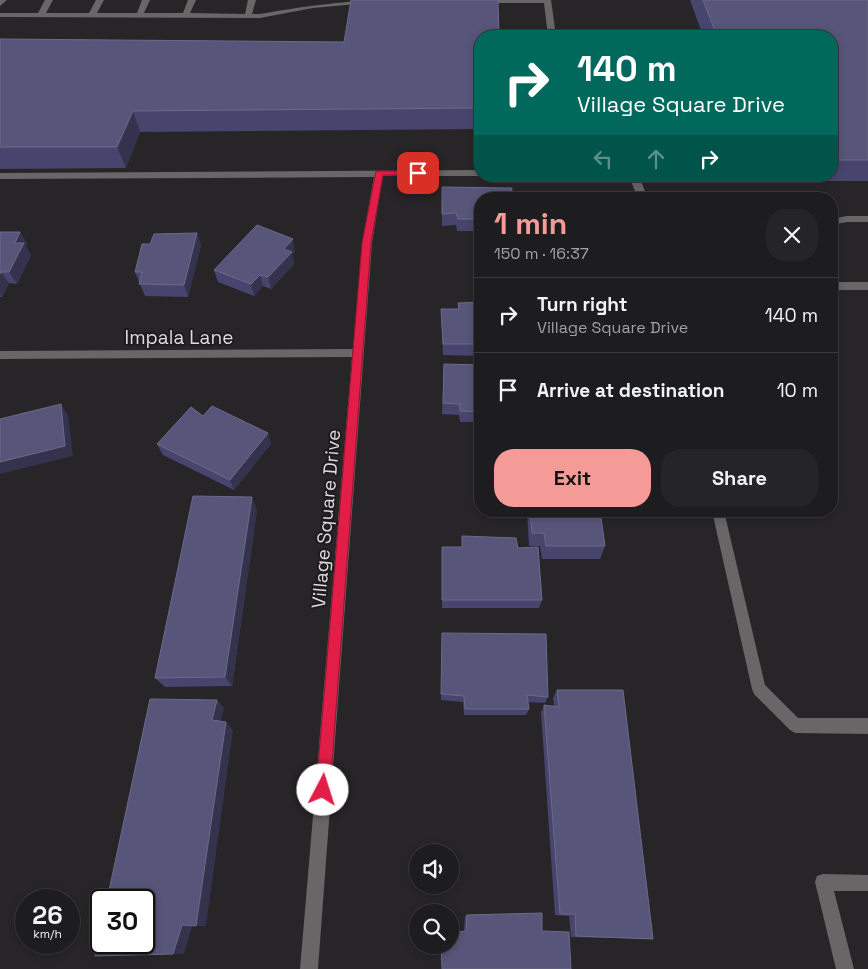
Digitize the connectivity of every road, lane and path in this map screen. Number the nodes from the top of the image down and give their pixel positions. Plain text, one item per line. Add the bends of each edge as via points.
1 (3, 0) edge
2 (50, 0) edge
3 (100, 0) edge
4 (146, 0) edge
5 (192, 0) edge
6 (252, 0) edge
7 (500, 0) edge
8 (547, 0) edge
9 (355, 1) edge
10 (375, 1) edge
11 (474, 1) edge
12 (0, 4) edge
13 (306, 4) edge
14 (0, 15) edge
15 (41, 15) junction
16 (92, 15) junction
17 (140, 15) junction
18 (186, 15) junction
19 (248, 16) junction
20 (551, 30) edge
21 (379, 173) junction
22 (474, 173) edge
23 (0, 176) edge
24 (868, 219) edge
25 (838, 221) edge
26 (838, 286) edge
27 (868, 286) edge
28 (358, 353) junction
29 (0, 355) edge
30 (719, 517) edge
31 (868, 726) edge
32 (868, 883) edge
33 (308, 969) edge
34 (845, 969) edge

1 - 12 street
2 - 15 street
3 - 16 street
4 - 17 street
5 - 18 street
6 - 19 street
7 - 8 street
7 - 11 street
8 - 20 street
9 - 10 street
9 - 13 street
13 - 19 street via 268,15
14 - 15 street
15 - 16 street
16 - 17 street
17 - 18 street
18 - 19 street
21 - 22 street
21 - 23 street
21 - 28 street, Village Square Drive via 367,243
24 - 25 street
26 - 27 street
28 - 29 street, Impala Lane
28 - 33 street, Village Square Drive
30 - 31 street via 760,689 795,725
32 - 34 street via 823,882

